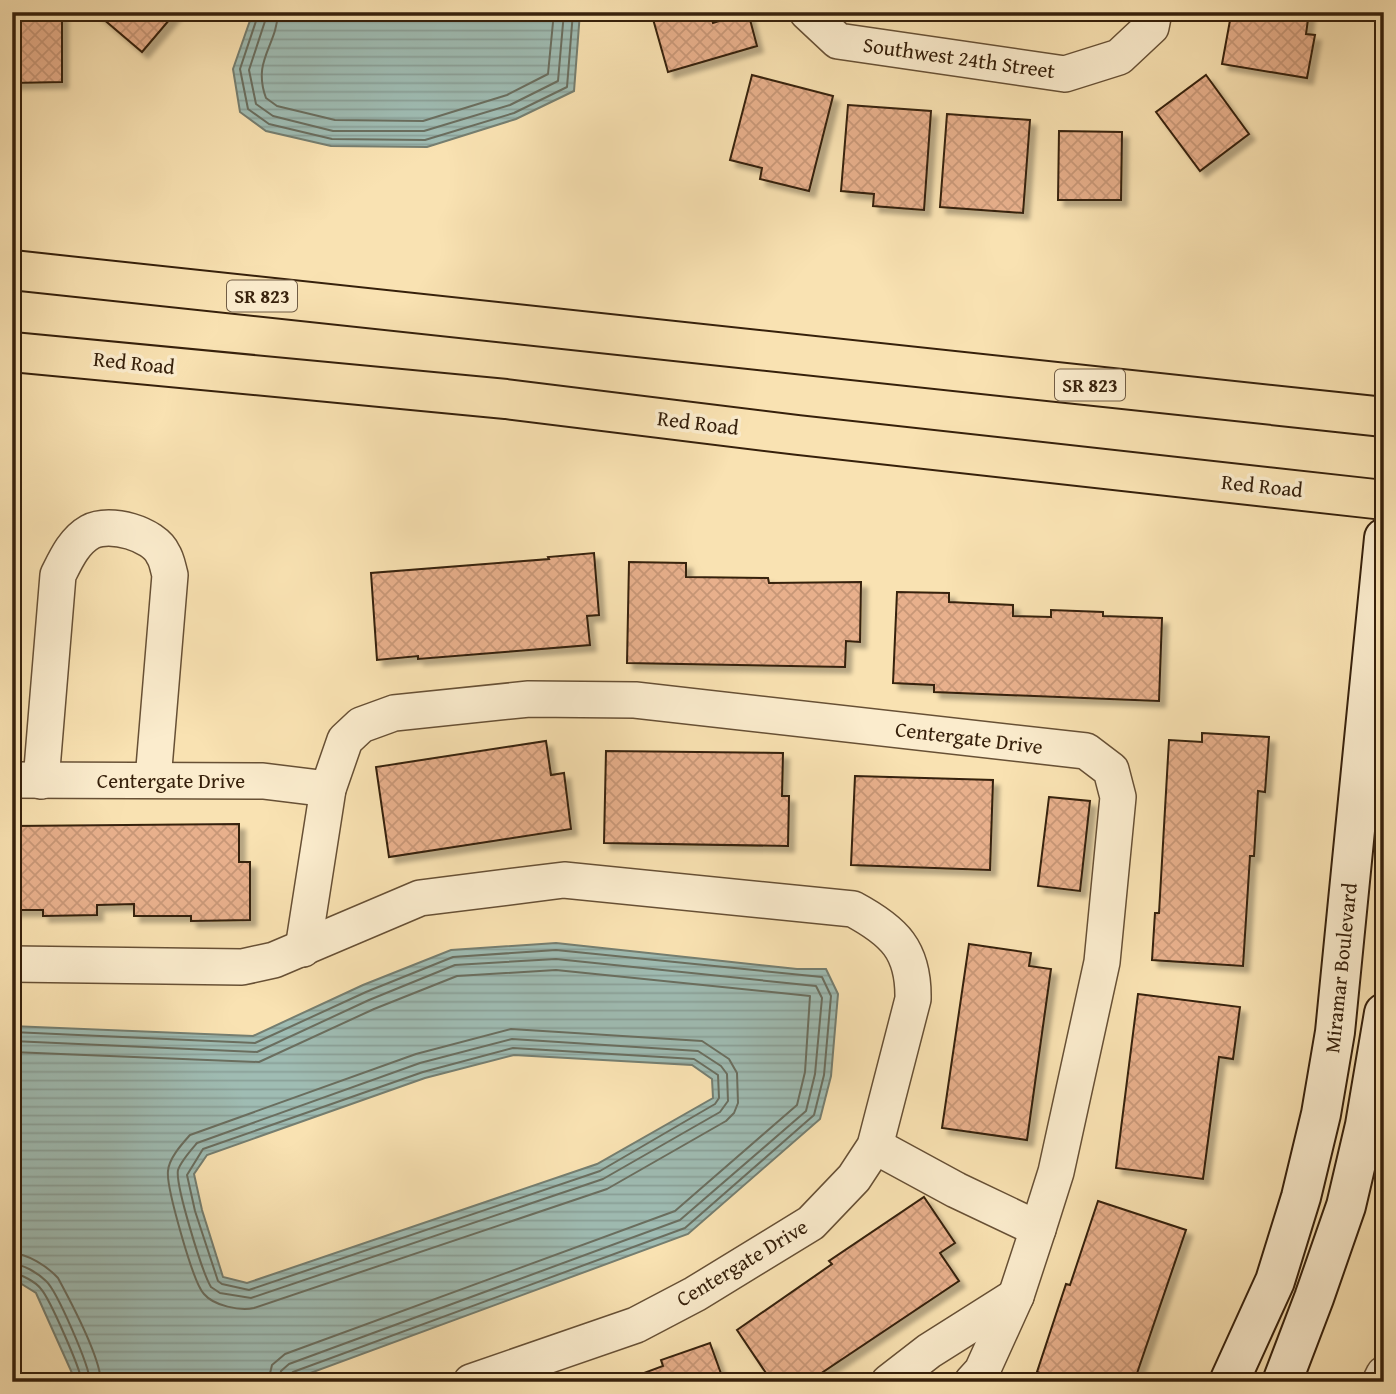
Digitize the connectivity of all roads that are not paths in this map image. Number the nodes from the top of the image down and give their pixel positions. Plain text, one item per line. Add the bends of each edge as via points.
1 (807, 12) edge
2 (1154, 12) edge
3 (12, 270) edge
4 (12, 352) edge
5 (1384, 416) edge
6 (1384, 500) edge
7 (1384, 538) edge
8 (27, 780) edge
9 (153, 780) junction
10 (328, 789) junction
11 (303, 949) junction
12 (12, 964) edge
13 (1384, 1013) edge
14 (875, 1146) junction
15 (1038, 1229) junction
16 (1016, 1296) junction
17 (1384, 1374) edge
18 (471, 1382) edge
19 (889, 1382) edge
20 (972, 1382) edge
21 (1229, 1382) edge
22 (1282, 1382) edge
23 (1380, 1382) edge

1 - 2 street, Southwest 24th Street via 838,41 1065,74 1119,57 1151,27
3 - 5 highway, SR 823
4 - 6 highway, Red Road via 506,399
7 - 21 street, Miramar Boulevard via 1335,1032 1321,1114 1275,1281
8 - 9 street, Centergate Drive
8 - 9 street via 58,575 71,549 91,531 118,528 136,531 163,551 170,575
9 - 10 street, Centergate Drive via 263,781
10 - 11 street, Centergate Drive
10 - 15 street, Centergate Drive via 345,740 361,725 394,713 529,699 635,700 1086,751 1111,770 1118,797 1114,838 1101,962 1056,1172
11 - 12 street, Centergate Drive via 242,967
11 - 14 street, Centergate Drive via 419,898 564,880 853,909 881,924 901,943 913,982 913,999
13 - 22 street via 1346,1206
14 - 15 street
14 - 18 street, Centergate Drive via 854,1178 811,1223 695,1294 636,1325
15 - 16 street, Centergate Drive
16 - 19 street
16 - 20 street, Centergate Drive via 982,1371
17 - 23 street

